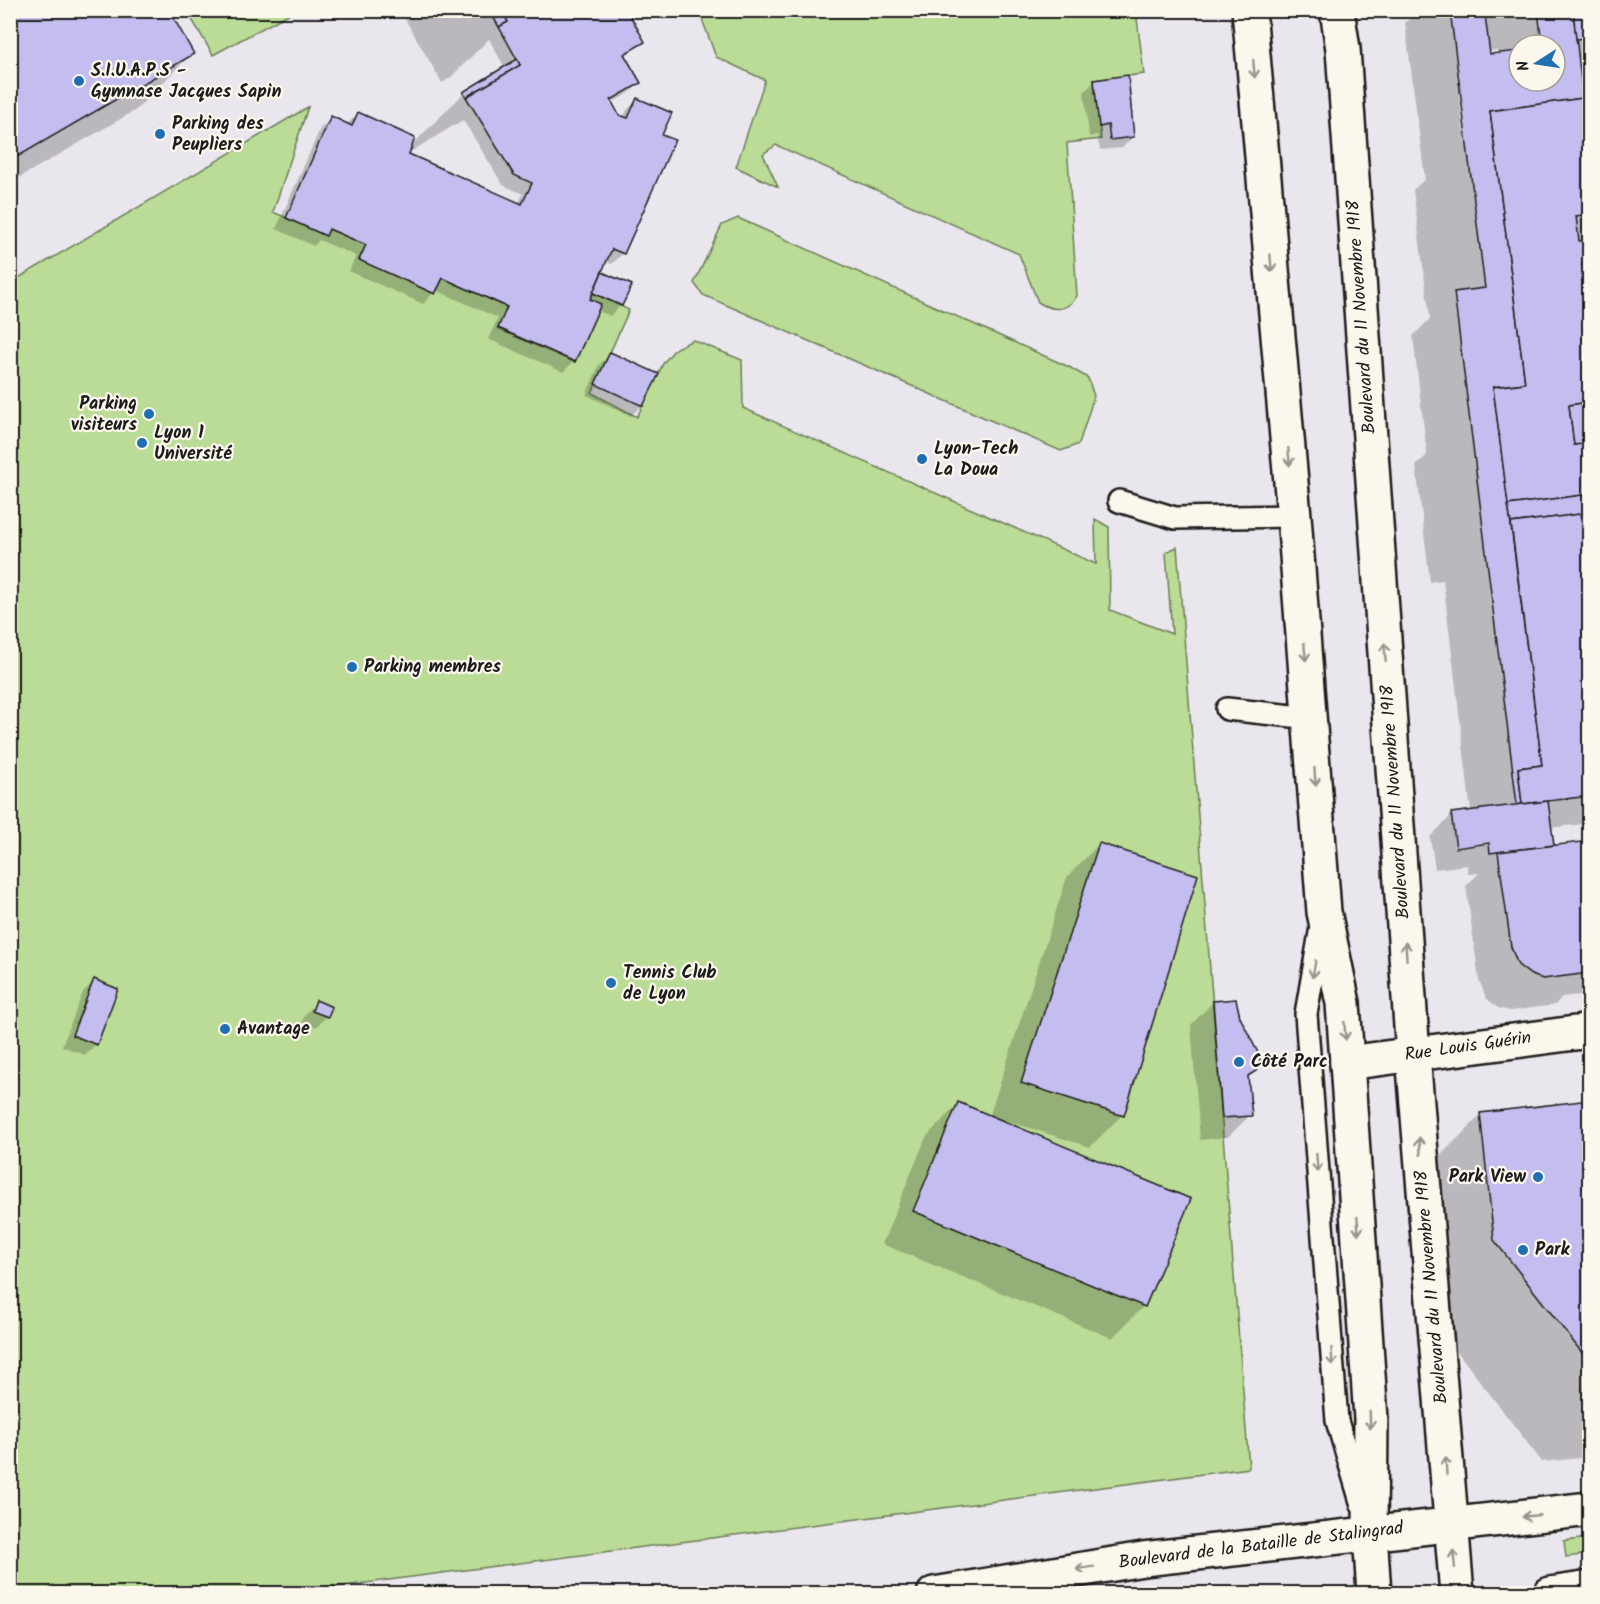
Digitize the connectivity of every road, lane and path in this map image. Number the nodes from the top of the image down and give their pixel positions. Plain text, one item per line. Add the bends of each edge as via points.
1 (1249, 10) edge
2 (1337, 10) edge
3 (1119, 501) dead end
4 (1294, 516) junction
5 (1227, 709) dead end
6 (1311, 718) junction
7 (1324, 912) junction
8 (1590, 1031) edge
9 (1413, 1055) junction
10 (1347, 1063) junction
11 (1590, 1509) edge
12 (1450, 1524) junction
13 (1370, 1533) junction
14 (1590, 1587) edge
15 (934, 1593) edge
16 (1374, 1593) edge
17 (1457, 1593) edge
18 (1550, 1593) edge

1 -> 4 street
9 -> 2 street, Boulevard du 11 Novembre 1918 via 1343,49
3 - 4 lane via 1175,518
4 -> 6 street
5 - 6 lane
6 -> 7 street
7 -> 10 street via 1343,1003
7 -> 13 lane via 1306,1014 1337,1420
8 - 9 street, Rue Louis Guérin
9 - 10 street, Rue Louis Guérin
12 -> 9 street, Boulevard du 11 Novembre 1918
10 -> 13 street via 1371,1419
11 -> 12 street, Boulevard de la Bataille de Stalingrad
12 - 13 street, Boulevard de la Bataille de Stalingrad
17 -> 12 street, Boulevard du 11 Novembre 1918
13 -> 15 street, Boulevard de la Bataille de Stalingrad via 1143,1559
13 - 16 street
14 - 18 street

